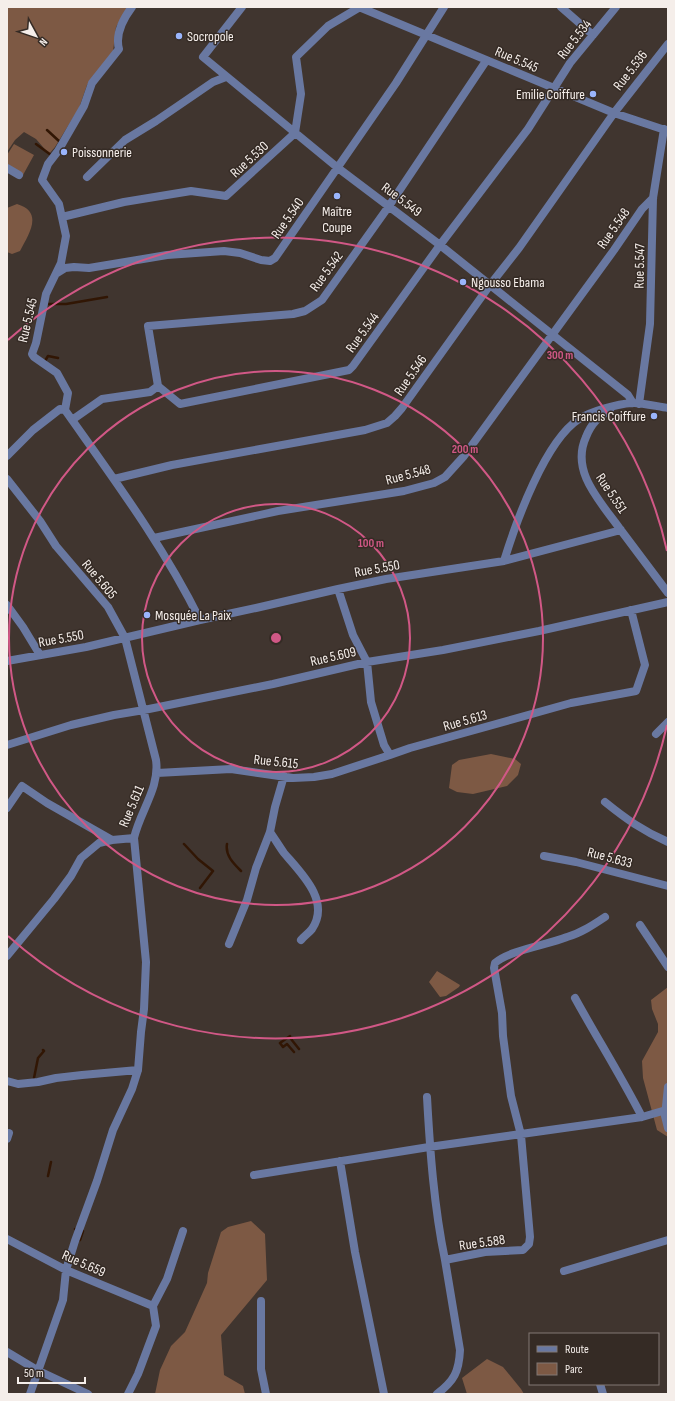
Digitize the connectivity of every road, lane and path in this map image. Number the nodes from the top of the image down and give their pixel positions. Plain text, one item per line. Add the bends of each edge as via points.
1 (132, 7) edge
2 (242, 7) edge
3 (359, 7) edge
4 (444, 7) edge
5 (561, 7) edge
6 (616, 7) edge
7 (593, 35) junction
8 (427, 36) junction
9 (668, 44) edge
10 (486, 61) junction
11 (226, 77) junction
12 (554, 89) junction
13 (614, 113) junction
14 (666, 130) edge
15 (295, 133) junction
16 (7, 168) edge
17 (338, 168) junction
18 (19, 175) dead end
19 (88, 177) dead end
20 (653, 198) junction
21 (389, 206) junction
22 (62, 217) junction
23 (440, 245) junction
24 (57, 273) junction
25 (490, 285) junction
26 (552, 335) junction
27 (158, 386) junction
28 (636, 403) junction
29 (617, 406) junction
30 (668, 408) edge
31 (65, 410) junction
32 (72, 420) junction
33 (7, 456) edge
34 (7, 479) edge
35 (114, 479) junction
36 (621, 530) junction
37 (154, 538) junction
38 (504, 561) junction
39 (338, 589) junction
40 (668, 593) edge
41 (668, 602) edge
42 (7, 605) edge
43 (631, 610) junction
44 (200, 620) junction
45 (125, 638) junction
46 (40, 655) junction
47 (7, 661) edge
48 (366, 662) junction
49 (144, 710) junction
50 (668, 722) edge
51 (656, 734) dead end
52 (7, 745) edge
53 (390, 756) junction
54 (157, 773) junction
55 (284, 776) junction
56 (605, 802) dead end
57 (7, 808) edge
58 (270, 832) junction
59 (134, 838) junction
60 (112, 840) junction
61 (668, 842) edge
62 (544, 856) dead end
63 (668, 886) edge
64 (605, 917) dead end
65 (640, 925) dead end
66 (301, 940) dead end
67 (229, 944) dead end
68 (7, 956) edge
69 (668, 967) edge
70 (575, 998) dead end
71 (138, 1070) junction
72 (7, 1081) edge
73 (668, 1088) edge
74 (426, 1097) dead end
75 (666, 1110) junction
76 (642, 1117) junction
77 (668, 1128) edge
78 (521, 1134) junction
79 (429, 1146) junction
80 (340, 1161) junction
81 (254, 1175) dead end
82 (183, 1231) dead end
83 (7, 1240) edge
84 (668, 1240) edge
85 (445, 1260) junction
86 (66, 1270) junction
87 (564, 1271) dead end
88 (261, 1301) dead end
89 (153, 1306) junction
90 (7, 1352) edge
91 (37, 1370) junction
92 (30, 1394) edge
93 (88, 1394) edge
94 (128, 1394) edge
95 (266, 1394) edge
96 (384, 1394) edge
97 (437, 1394) edge

1 - 22 street, Rue 5.545 via 123,20 117,41 119,49 92,83 84,106 48,164 42,180 58,204
2 - 11 street, Rue 5.549 via 203,57
3 - 8 street, Rue 5.545
3 - 15 street via 328,26 296,57 301,94
4 - 8 street, Rue 5.540
5 - 7 street
6 - 7 street, Rue 5.534
7 - 12 street, Rue 5.534 via 570,63
8 - 10 street, Rue 5.545
8 - 17 street, Rue 5.540
9 - 13 street, Rue 5.536
10 - 12 street, Rue 5.545
10 - 21 street, Rue 5.542
11 - 15 street, Rue 5.549
11 - 19 street via 213,82 125,140
12 - 13 street, Rue 5.545
12 - 23 street, Rue 5.544 via 528,129
13 - 14 street, Rue 5.545
13 - 25 street, Rue 5.546
14 - 20 street, Rue 5.547
15 - 17 street, Rue 5.549
15 - 22 street, Rue 5.530 via 226,196 191,190
16 - 18 street
17 - 21 street, Rue 5.549
17 - 24 street, Rue 5.540 via 275,258 270,261 224,251 167,255 89,268 65,268
20 - 26 street, Rue 5.548 via 642,209
20 - 28 street, Rue 5.547 via 650,324
21 - 23 street, Rue 5.549
21 - 27 street, Rue 5.542 via 322,300 305,311 148,326
22 - 24 street, Rue 5.545 via 66,236
23 - 25 street, Rue 5.549
23 - 27 street, Rue 5.544 via 349,370 180,404
24 - 31 street, Rue 5.545 via 46,294 32,354 57,373 68,393
25 - 26 street, Rue 5.549
25 - 35 street, Rue 5.546 via 402,408 386,422 365,430 172,465
26 - 28 street, Rue 5.549
26 - 37 street, Rue 5.548 via 464,456 445,477 434,483 404,491 278,511
27 - 32 street via 150,392 102,399
28 - 29 street
28 - 30 street
29 - 36 street, Rue 5.551 via 594,421 583,442 581,454 582,467 591,490
29 - 38 street via 579,419 570,426 548,455 522,508
31 - 32 street
31 - 33 street via 60,409 49,417
32 - 35 street
34 - 45 street, Rue 5.605 via 56,546 108,606
35 - 37 street
36 - 38 street, Rue 5.550
36 - 40 street, Rue 5.551
37 - 44 street
38 - 39 street, Rue 5.550
39 - 44 street, Rue 5.550
39 - 48 street via 353,635
41 - 43 street, Rue 5.609
42 - 46 street
43 - 48 street, Rue 5.609 via 443,650
43 - 53 street, Rue 5.613 via 645,665 636,691 571,703 410,748
44 - 45 street, Rue 5.550
45 - 46 street, Rue 5.550
45 - 49 street, Rue 5.605
46 - 47 street, Rue 5.550
48 - 49 street, Rue 5.609
48 - 53 street via 371,702 384,745
49 - 52 street, Rue 5.609 via 71,725
49 - 54 street, Rue 5.611
50 - 51 street
53 - 55 street, Rue 5.615 via 326,775 293,778
54 - 55 street, Rue 5.615 via 231,769
54 - 59 street, Rue 5.611
55 - 58 street
56 - 61 street via 649,834
57 - 60 street, Rue 5.611 via 22,786 47,804
58 - 66 street via 310,884 317,898 316,922
58 - 67 street
59 - 60 street, Rue 5.611
59 - 71 street via 146,962
60 - 68 street via 99,843 81,858 54,899
62 - 63 street, Rue 5.633
64 - 78 street, Rue 5.588 via 581,932 505,956 495,963 507,1071
65 - 69 street
70 - 76 street
71 - 72 street via 18,1084
71 - 86 street via 113,1130
73 - 75 street
74 - 79 street
75 - 76 street
75 - 77 street
76 - 78 street
78 - 79 street
78 - 85 street, Rue 5.588 via 529,1244 523,1250 485,1252
79 - 80 street
79 - 85 street
80 - 81 street
80 - 96 street via 356,1258
82 - 89 street via 167,1279
83 - 86 street, Rue 5.659
84 - 87 street
85 - 97 street, Rue 5.588 via 460,1360 455,1376
86 - 89 street, Rue 5.659
86 - 91 street via 63,1300
88 - 95 street via 261,1369
89 - 94 street via 156,1326
90 - 91 street
91 - 92 street
91 - 93 street

